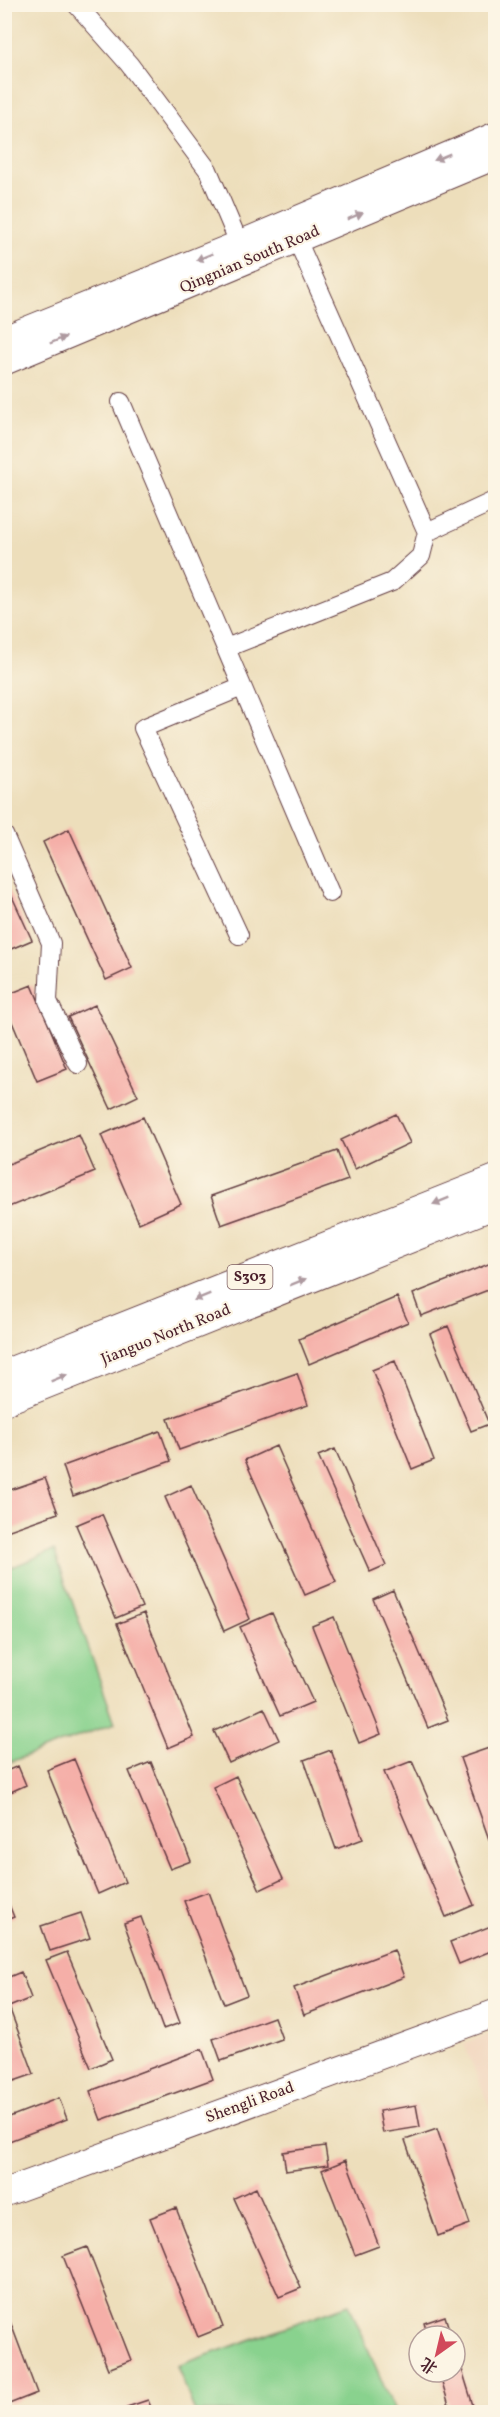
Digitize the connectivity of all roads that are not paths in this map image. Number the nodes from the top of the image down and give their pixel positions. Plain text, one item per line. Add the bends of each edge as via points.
1 (76, 4) edge
2 (495, 134) edge
3 (495, 157) edge
4 (297, 240) junction
5 (239, 243) junction
6 (4, 338) edge
7 (4, 363) edge
8 (121, 402) dead end
9 (495, 500) edge
10 (427, 532) junction
11 (226, 648) junction
12 (242, 687) junction
13 (4, 835) edge
14 (330, 893) dead end
15 (239, 935) dead end
16 (78, 1064) dead end
17 (495, 1180) edge
18 (495, 1203) edge
19 (4, 1375) edge
20 (4, 1400) edge
21 (495, 2013) edge
22 (4, 2193) edge

1 - 5 street via 129,64 208,170
2 -> 5 street
4 -> 3 street, Qingnian South Road
7 -> 4 street, Qingnian South Road
4 - 10 street
5 -> 6 street
8 - 11 street
9 - 10 street
10 - 11 street via 422,556 392,582
11 - 12 street
12 - 14 street
12 - 15 street via 143,728
13 - 16 street via 51,943 48,1001
17 -> 19 main road, Jianguo North Road / S303
20 -> 18 main road, Jianguo North Road
21 - 22 main road, Shengli Road

